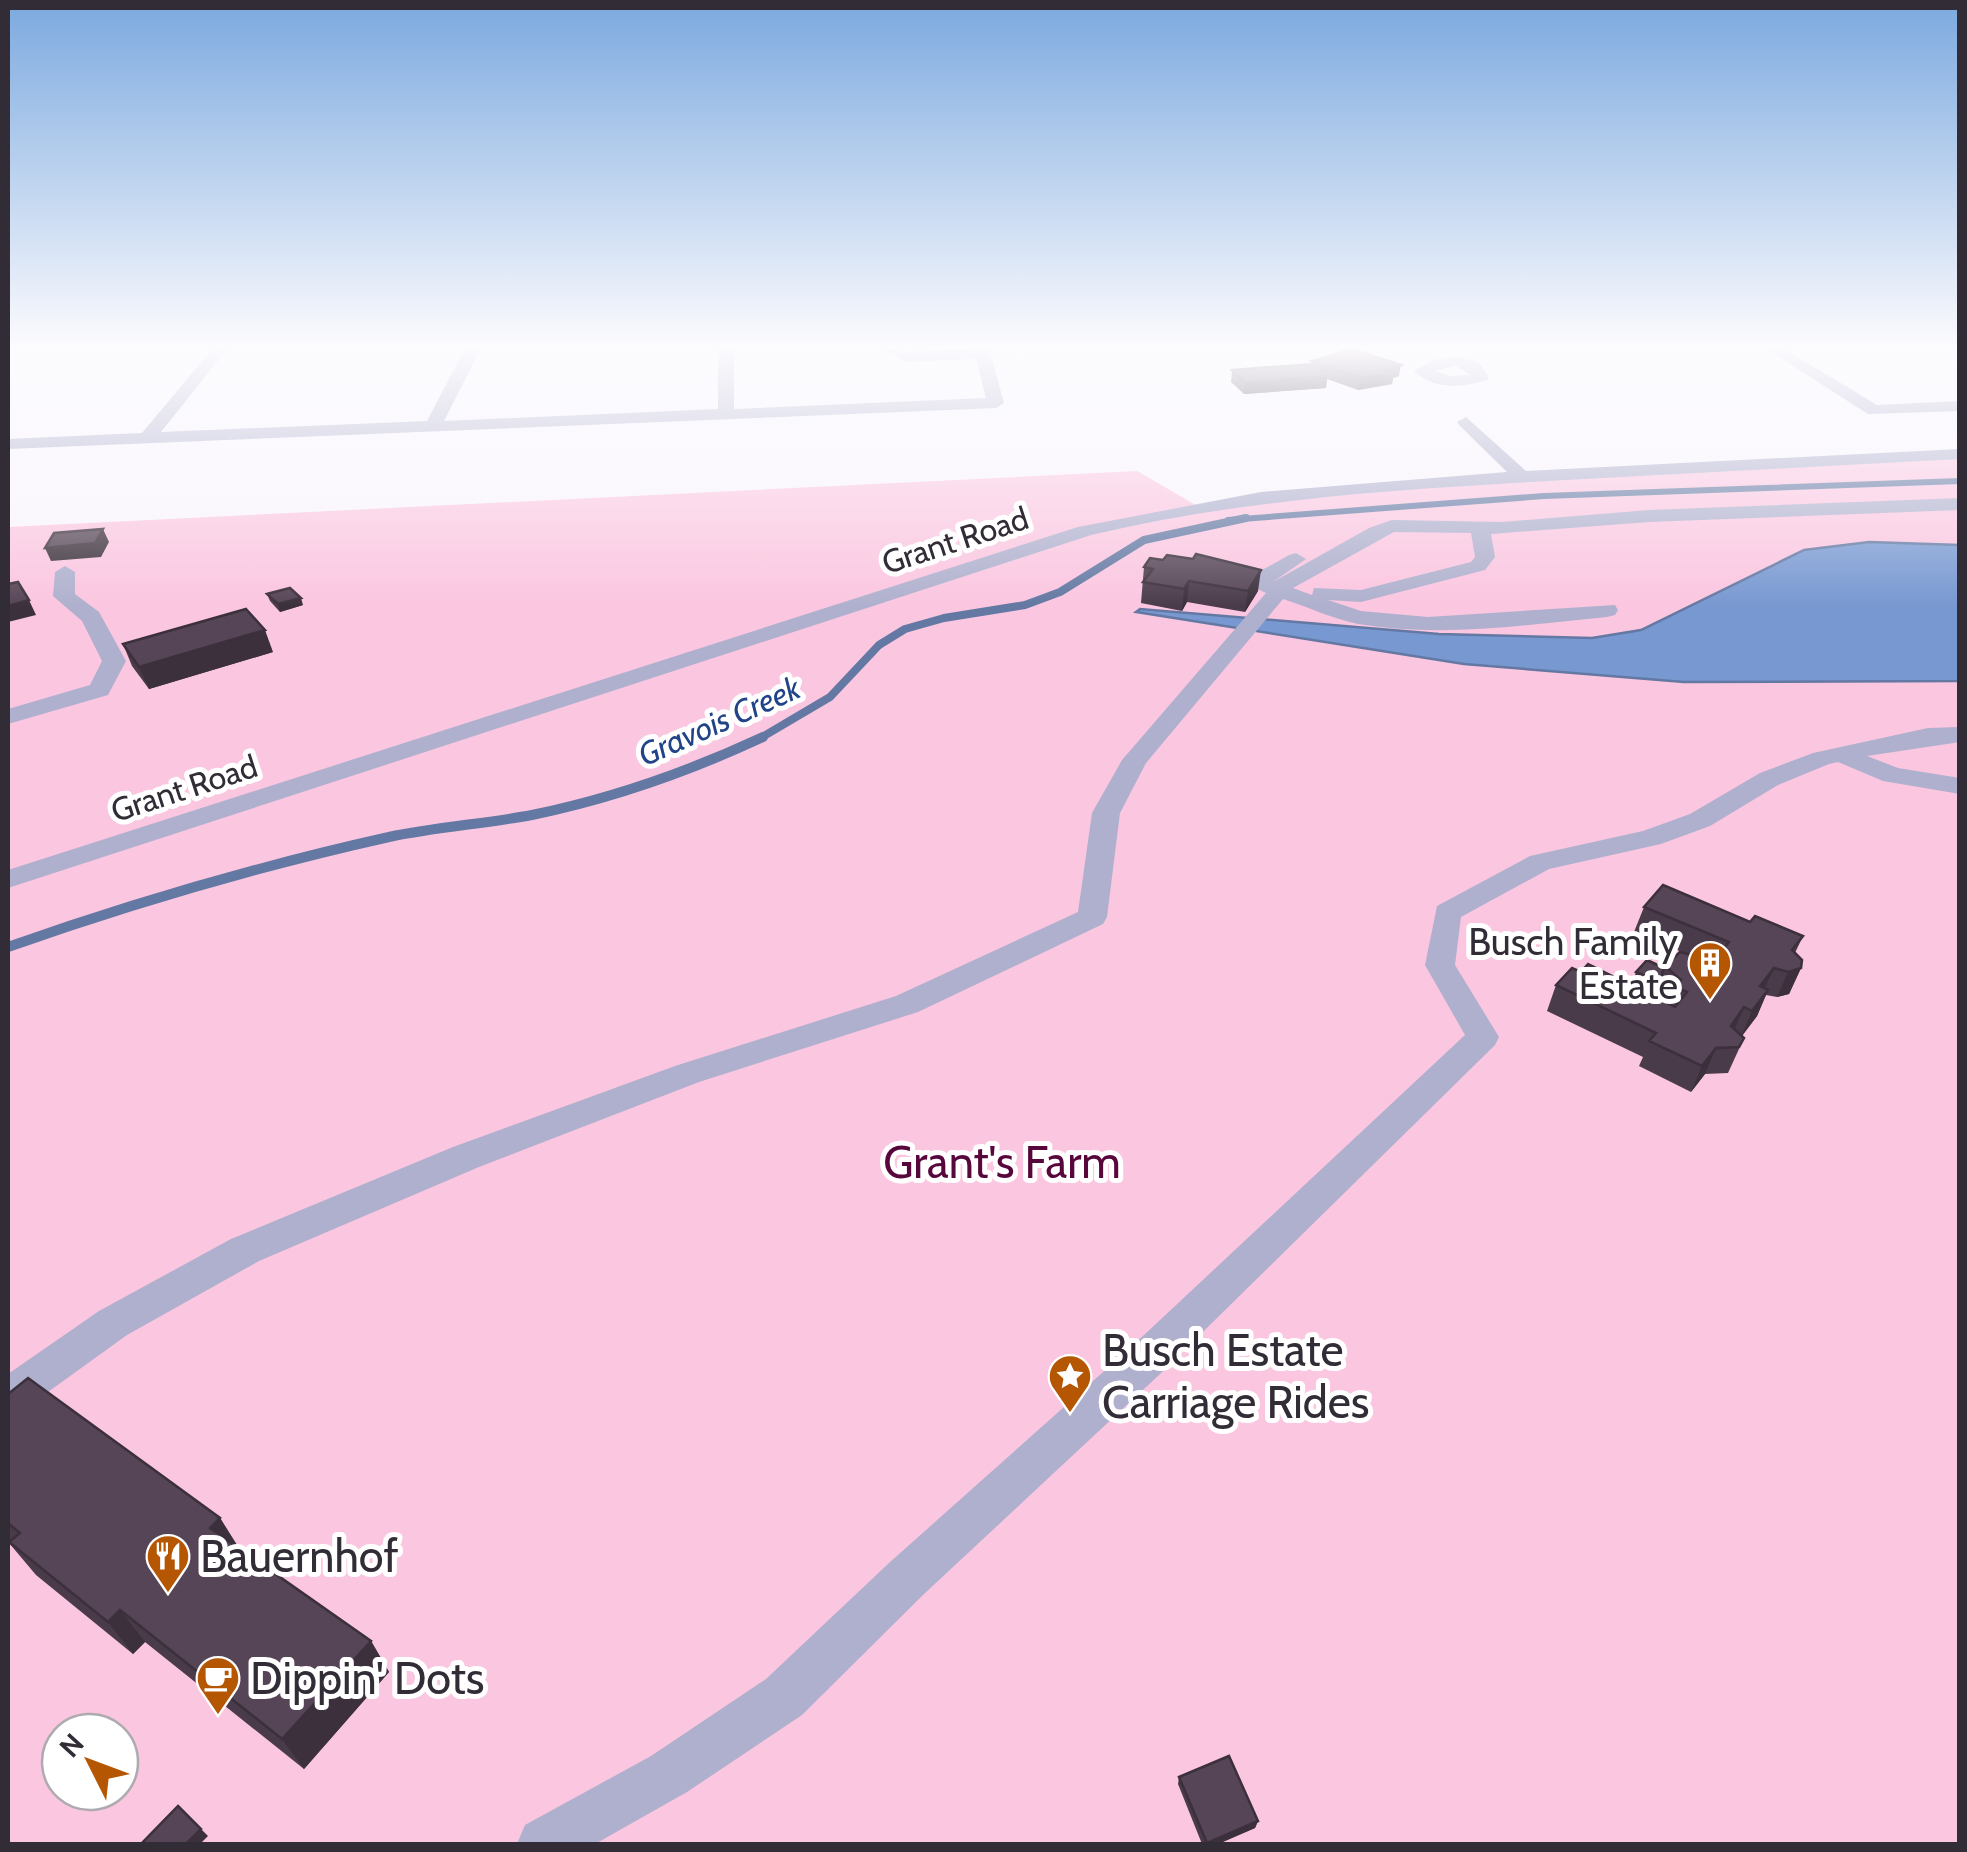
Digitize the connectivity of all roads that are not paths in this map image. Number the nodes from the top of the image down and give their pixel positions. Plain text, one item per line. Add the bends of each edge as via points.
1 (150, 434) edge
2 (215, 434) edge
3 (1479, 434) edge
4 (148, 437) junction
5 (8, 444) edge
6 (1960, 454) edge
7 (1522, 476) junction
8 (1960, 504) edge
9 (1383, 511) junction
10 (1480, 528) junction
11 (64, 572) dead end
12 (1275, 596) junction
13 (1607, 610) dead end
14 (8, 717) edge
15 (1960, 734) edge
16 (1839, 754) junction
17 (1960, 786) edge
18 (8, 879) edge
19 (8, 1397) edge
20 (544, 1844) edge

1 - 4 street
2 - 4 street
3 - 7 street
4 - 5 street
6 - 7 street, Grant Road
7 - 9 street, Grant Road
8 - 10 street
9 - 10 street
9 - 12 street
9 - 12 street via 1246,581
9 - 18 street, Grant Road via 1250,497 1085,531
10 - 12 street via 1485,556 1478,566 1401,589
11 - 14 street via 64,596 91,617 114,661 100,690
12 - 13 street via 1358,617 1428,624
12 - 19 street via 1135,760 1106,814 1092,917 907,1004 686,1074 245,1250 112,1323
15 - 16 street
16 - 17 street via 1892,775
16 - 20 street via 1769,779 1651,838 1540,862 1447,913 1440,965 1483,1037 784,1697 669,1774

